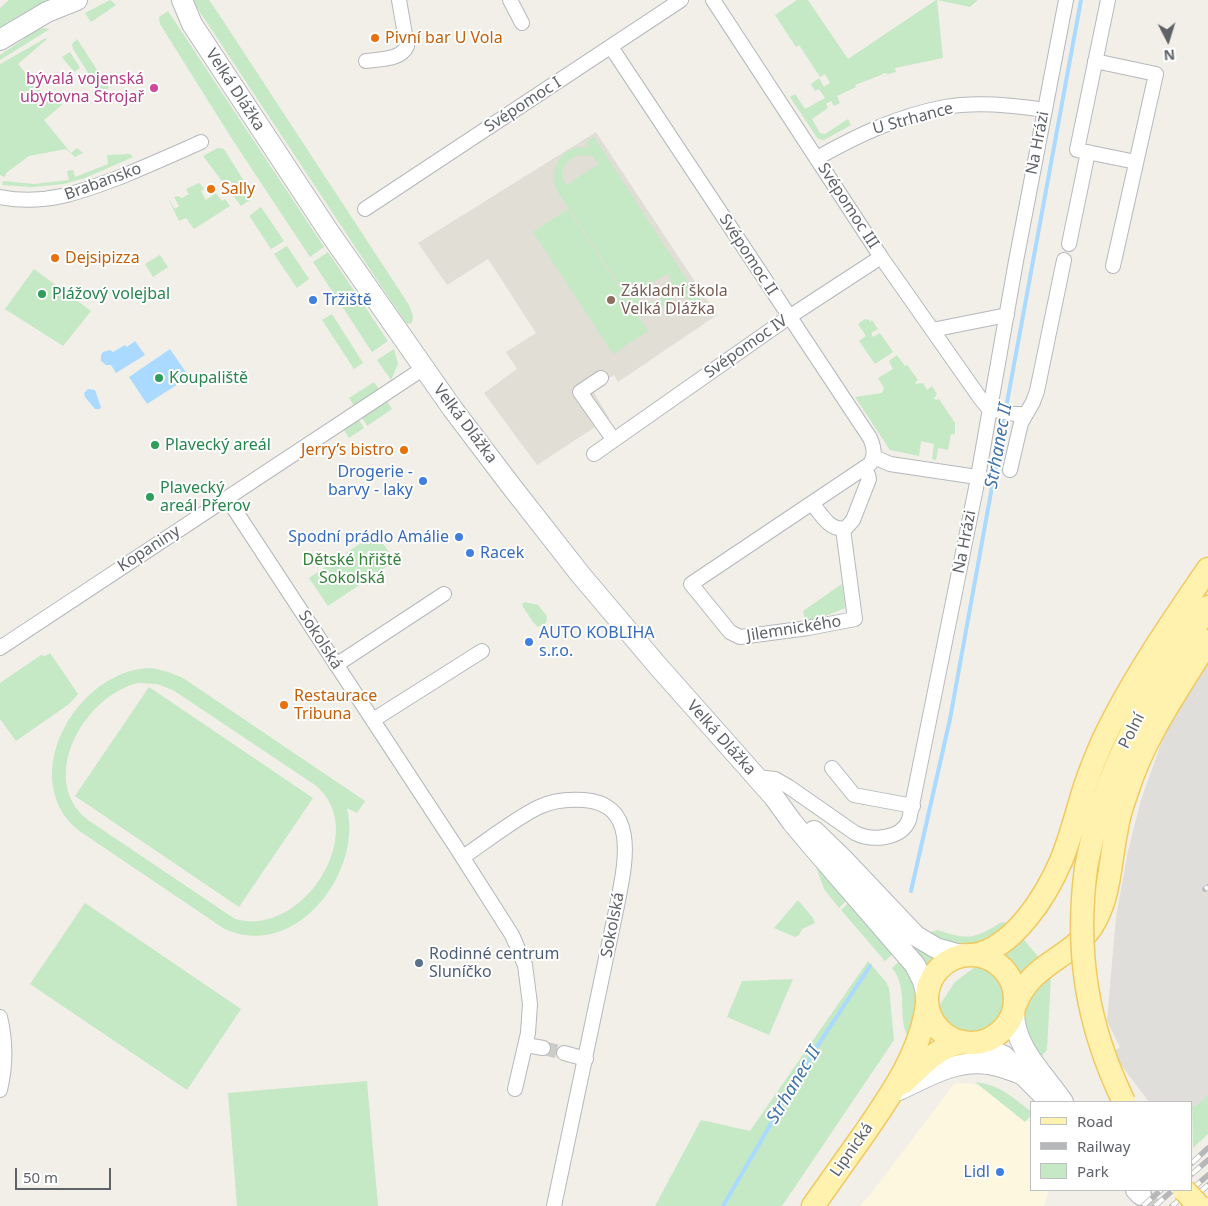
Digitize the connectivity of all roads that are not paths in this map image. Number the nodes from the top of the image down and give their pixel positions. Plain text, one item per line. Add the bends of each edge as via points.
1 (77, 0) edge
2 (168, 0) edge
3 (182, 0) edge
4 (399, 0) edge
5 (510, 0) edge
6 (681, 0) edge
7 (714, 0) edge
8 (1066, 0) edge
9 (1108, 0) edge
10 (58, 5) edge
11 (522, 23) dead end
12 (192, 24) junction
13 (0, 40) edge
14 (611, 47) junction
15 (366, 61) dead end
16 (1096, 61) junction
17 (1045, 110) junction
18 (201, 142) dead end
19 (1088, 152) junction
20 (817, 158) junction
21 (1136, 162) junction
22 (0, 196) edge
23 (365, 210) dead end
24 (1069, 244) dead end
25 (881, 257) junction
26 (1064, 260) dead end
27 (1113, 266) dead end
28 (1007, 315) junction
29 (789, 317) junction
30 (932, 330) junction
31 (424, 368) junction
32 (601, 378) dead end
33 (994, 410) junction
34 (1020, 414) junction
35 (614, 439) junction
36 (594, 454) dead end
37 (869, 463) junction
38 (1010, 470) dead end
39 (977, 478) junction
40 (226, 498) junction
41 (812, 503) junction
42 (842, 529) junction
43 (1208, 569) edge
44 (444, 594) dead end
45 (1208, 607) edge
46 (1208, 641) edge
47 (0, 648) edge
48 (482, 652) dead end
49 (336, 665) junction
50 (373, 720) junction
51 (832, 768) dead end
52 (756, 777) junction
53 (774, 797) junction
54 (912, 809) junction
55 (463, 857) junction
56 (971, 955) junction
57 (927, 1000) junction
58 (1014, 1007) junction
59 (0, 1017) edge
60 (969, 1043) junction
61 (526, 1045) junction
62 (543, 1048) tunnel mouth
63 (564, 1053) tunnel mouth
64 (586, 1058) junction
65 (1021, 1074) junction
66 (515, 1089) dead end
67 (0, 1090) edge
68 (891, 1094) junction
69 (1049, 1101) edge
70 (1062, 1101) edge
71 (1124, 1101) edge
72 (1185, 1191) edge
73 (554, 1206) edge
74 (813, 1206) edge
75 (1200, 1206) edge

1 - 10 street
2 - 12 street, Velká Dlážka
3 - 12 street, Velká Dlážka
4 - 15 street via 407,46 405,51 400,55
5 - 11 street
6 - 14 street, Svépomoc I
7 - 20 street, Svépomoc III
8 - 17 street, Na Hrázi
9 - 16 street
10 - 13 street
12 - 31 street, Velká Dlážka via 329,232
14 - 23 street, Svépomoc I
14 - 29 street, Svépomoc II
16 - 19 street via 1077,150
16 - 21 street via 1156,74
17 - 20 street, U Strhance via 1004,105 946,107 880,126
17 - 28 street, Na Hrázi
18 - 22 street, Brabansko via 68,196 25,199
19 - 21 street
19 - 24 street
20 - 25 street, Svépomoc III
21 - 27 street
25 - 29 street, Svépomoc IV
25 - 30 street, Svépomoc III
26 - 34 street via 1037,391
28 - 30 street
28 - 33 street, Na Hrázi
29 - 35 street, Svépomoc IV
29 - 37 street, Svépomoc II via 870,438 873,445
30 - 33 street, Svépomoc III via 980,398
31 - 40 street, Kopaniny
31 - 52 street, Velká Dlážka via 567,557
32 - 35 street via 580,392
33 - 34 street
33 - 39 street, Na Hrázi
34 - 38 street via 1021,423
35 - 36 street, Svépomoc IV
37 - 39 street
37 - 41 street, Jilemnického
37 - 42 street via 869,479 862,499 851,524
39 - 54 street, Na Hrázi
40 - 47 street, Kopaniny
40 - 49 street, Sokolská
41 - 42 street via 828,524
41 - 42 street, Jilemnického via 691,584 730,632 746,637 855,619
43 - 56 main road via 1155,648 1110,727 1085,786 1061,860 1045,892 1013,932 986,952
44 - 49 street
45 - 71 main road, Polní, bridge via 1151,695 1125,745 1105,793 1090,844 1081,929 1085,978 1102,1051
46 - 58 main road via 1164,711 1133,773 1118,825 1107,891 1095,922 1078,942 1034,974 1021,990
48 - 50 street
49 - 50 street, Sokolská
50 - 55 street, Sokolská
51 - 54 street via 854,795
52 - 53 street, Velká Dlážka
52 - 54 street, Na Hrázi via 775,780 789,787 855,833 869,838 888,836 902,830 908,824
53 - 56 street, Velká Dlážka via 845,861 916,936 945,951
53 - 57 street, Velká Dlážka via 915,965
55 - 61 street, Sokolská via 512,935 522,957 530,1004
55 - 64 street, Sokolská via 531,812 552,802 579,799 599,802 617,816 624,836 625,865
56 - 57 main road via 954,958 942,965 930,983
56 - 58 main road via 990,959 1007,973 1014,988
57 - 60 main road via 929,1014 938,1029 948,1037
57 - 68 main road, Lipnická via 918,1041
58 - 60 main road via 1010,1020 999,1033 989,1039
58 - 70 street via 1014,1025 1022,1045
59 - 67 street via 6,1048
60 - 65 street via 1004,1056
60 - 68 main road, Lipnická via 952,1044 937,1052
61 - 62 street
61 - 66 street, Sokolská
63 - 64 street
64 - 73 street, Sokolská
65 - 68 street via 985,1063 964,1064 941,1070
65 - 69 street
68 - 74 main road, Lipnická
72 - 75 main road, bridge

